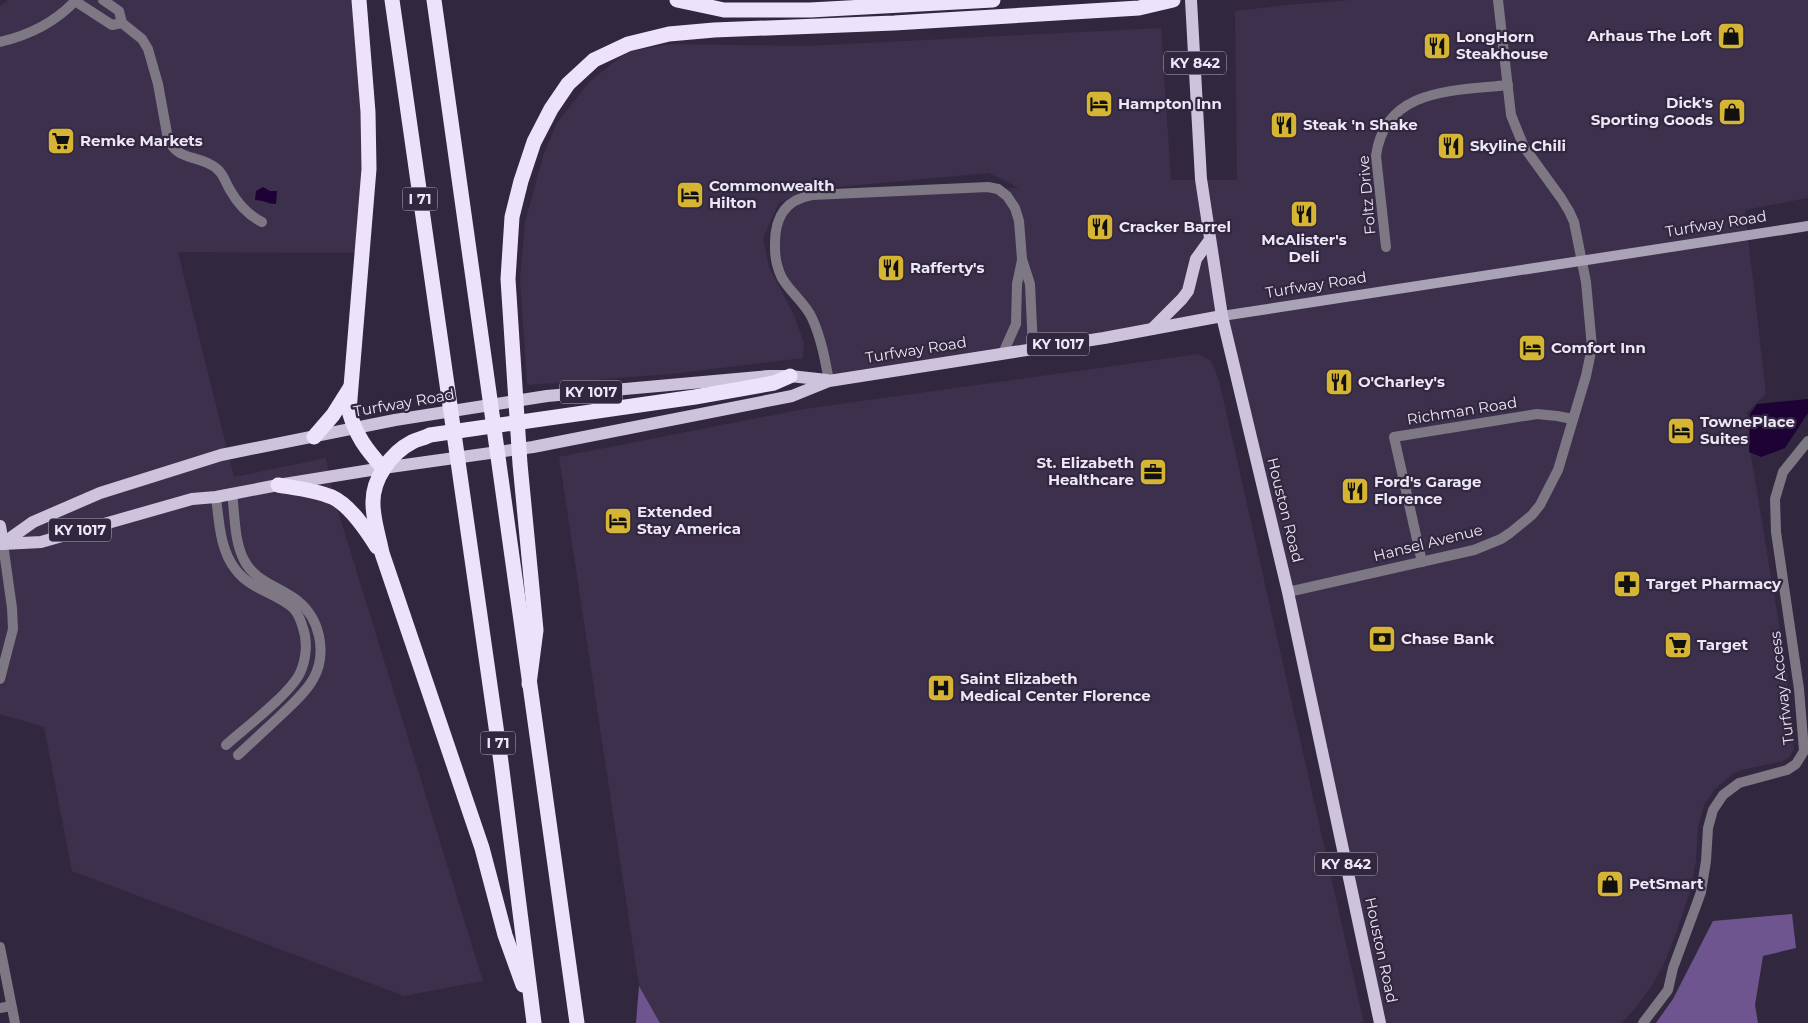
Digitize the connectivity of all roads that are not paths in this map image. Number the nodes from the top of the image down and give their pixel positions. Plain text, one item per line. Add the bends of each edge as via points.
1 (103, 0) edge
2 (359, 0) edge
3 (392, 0) edge
4 (434, 0) edge
5 (677, 0) edge
6 (993, 0) edge
7 (1173, 0) edge
8 (1191, 0) edge
9 (1498, 0) edge
10 (75, 1) edge
11 (122, 23) junction
12 (0, 42) edge
13 (1508, 85) junction
14 (262, 222) dead end
15 (1808, 226) edge
16 (1210, 241) junction
17 (1386, 247) dead end
18 (1022, 260) junction
19 (1582, 261) junction
20 (1222, 316) junction
21 (1152, 329) junction
22 (1033, 348) junction
23 (1003, 353) junction
24 (790, 376) junction
25 (829, 381) junction
26 (351, 387) junction
27 (1573, 420) junction
28 (354, 428) junction
29 (314, 437) junction
30 (1808, 441) edge
31 (383, 468) junction
32 (278, 485) junction
33 (232, 493) junction
34 (216, 497) junction
35 (0, 526) edge
36 (2, 544) edge
37 (382, 553) junction
38 (1422, 562) junction
39 (1288, 592) junction
40 (0, 679) edge
41 (529, 684) junction
42 (226, 744) dead end
43 (238, 755) dead end
44 (0, 947) edge
45 (11, 1006) junction
46 (0, 1008) edge
47 (533, 1018) edge
48 (15, 1023) edge
49 (577, 1023) edge
50 (1380, 1023) edge
51 (1643, 1023) edge

1 - 11 street via 119,11
2 - 26 highway via 369,169
3 - 47 highway, I 71
4 - 41 highway, I 71
5 - 6 highway via 724,10 810,10
7 - 41 highway via 1139,8 669,34 628,44 594,60 568,84 534,142 512,217 508,279 520,464 536,630
8 - 16 main road, Houston Road / KY 842 via 1201,179
9 - 13 street, Hansel Avenue
10 - 11 street via 112,25
10 - 12 street via 58,18 38,30
11 - 14 street via 148,48 171,146 181,155 212,165 222,173 244,210
13 - 17 street, Foltz Drive via 1423,96 1406,104 1392,118 1378,142 1376,156
13 - 19 street, Hansel Avenue via 1511,115 1524,148 1569,211
15 - 19 main road, Turfway Road / KY 1017
16 - 20 main road, Houston Road / KY 842
16 - 21 main road via 1196,259 1188,291
18 - 22 street via 1030,284
18 - 23 street via 1017,284 1016,324
18 - 25 street via 1015,208 1007,196 988,187 812,195 791,202 777,223 774,235 776,260 781,276 810,315 819,334
19 - 20 main road, Turfway Road / KY 1017
19 - 27 street, Hansel Avenue via 1592,347
20 - 21 main road, Turfway Road / KY 1017
20 - 39 main road, Houston Road / KY 842
21 - 22 main road, Turfway Road / KY 1017
22 - 23 main road, Turfway Road / KY 1017
23 - 25 main road, Turfway Road / KY 1017
24 - 25 main road, Turfway Road / KY 1017
24 - 28 main road, Turfway Road / KY 1017 via 547,396
24 - 31 highway via 774,383 695,397 430,435 412,442
25 - 31 main road, Turfway Road / KY 1017 via 792,396 533,447
26 - 28 highway via 349,411
26 - 29 highway
27 - 38 street, Hansel Avenue via 1552,484 1532,514 1510,533 1489,544
27 - 38 street, Richman Road via 1537,414 1394,437
28 - 29 main road, Turfway Road / KY 1017
28 - 31 highway
29 - 36 main road, Turfway Road / KY 1017 via 221,455 100,493 32,522
30 - 51 street, Turfway Access via 1783,472 1775,499 1776,532 1799,689 1804,751 1796,764 1787,770 1739,783 1713,810 1701,892 1668,990
31 - 32 main road, Turfway Road / KY 1017
31 - 37 highway via 372,503
32 - 33 main road, Turfway Road / KY 1017
32 - 37 highway via 334,498 366,529
33 - 34 main road, Turfway Road / KY 1017
33 - 43 street via 238,548 244,560 256,576 305,606 318,630 321,647 320,664 304,693
34 - 36 main road, Turfway Road / KY 1017 via 192,499 40,542
34 - 42 street via 221,537 235,570 251,584 284,600 295,610 306,635 302,667 290,687
35 - 36 main road
36 - 40 street via 13,629
37 - 47 highway via 482,848 505,935
38 - 39 street, Hansel Avenue
39 - 50 main road, Houston Road / KY 842
41 - 49 highway, I 71
44 - 45 street
45 - 46 street
45 - 48 street

